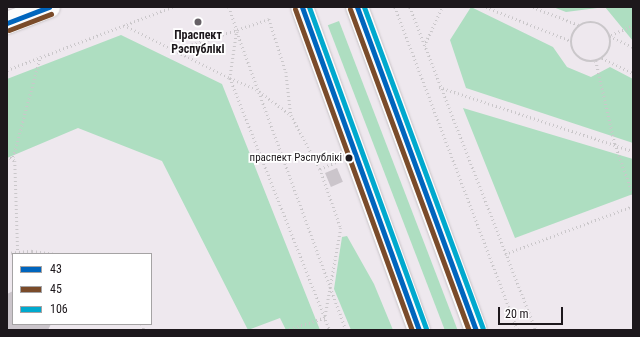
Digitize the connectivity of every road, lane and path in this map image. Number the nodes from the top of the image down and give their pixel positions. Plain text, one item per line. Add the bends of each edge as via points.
1 (50, 7) edge
2 (172, 7) edge
3 (229, 7) edge
4 (302, 7) edge
5 (357, 7) edge
6 (395, 7) edge
7 (410, 7) edge
8 (442, 7) edge
9 (486, 7) edge
10 (533, 7) edge
11 (7, 23) edge
12 (124, 25) junction
13 (579, 25) junction
14 (633, 25) edge
15 (236, 30) junction
16 (610, 36) junction
17 (571, 41) junction
18 (424, 47) junction
19 (633, 47) edge
20 (173, 51) junction
21 (40, 57) junction
22 (602, 58) junction
23 (596, 61) junction
24 (7, 70) edge
25 (633, 73) edge
26 (230, 78) junction
27 (438, 87) junction
28 (256, 88) junction
29 (291, 115) junction
30 (615, 144) junction
31 (633, 151) edge
32 (7, 155) edge
33 (13, 157) junction
34 (633, 194) edge
35 (633, 206) edge
36 (18, 252) edge
37 (7, 253) edge
38 (37, 253) edge
39 (505, 254) junction
40 (330, 289) junction
41 (325, 318) junction
42 (288, 330) edge
43 (330, 330) edge
44 (346, 330) edge
45 (419, 330) edge
46 (476, 330) edge
47 (518, 330) edge
48 (536, 330) edge

1 - 11 main road
2 - 12 path
3 - 15 path
4 - 45 main road
5 - 46 main road
6 - 47 path
7 - 18 path
8 - 18 path
9 - 17 path
10 - 13 path
12 - 20 path
12 - 21 path
13 - 16 path via 598,22
13 - 17 path
14 - 16 path
15 - 20 path
15 - 26 path
15 - 28 path
15 - 29 path via 269,19 286,72
16 - 19 path
16 - 22 path via 610,48
17 - 23 path via 577,56
18 - 27 path
20 - 26 path
21 - 24 path
21 - 33 path
22 - 23 path
22 - 25 path
23 - 30 path
26 - 28 path
26 - 41 path
27 - 30 path
27 - 39 path
28 - 29 path
28 - 40 path
29 - 40 path via 320,169 340,228
30 - 31 path
30 - 34 path
32 - 33 path
33 - 36 path
35 - 39 path
36 - 37 path
36 - 38 path
39 - 48 path
40 - 41 path
40 - 44 path
41 - 42 path
41 - 43 path

